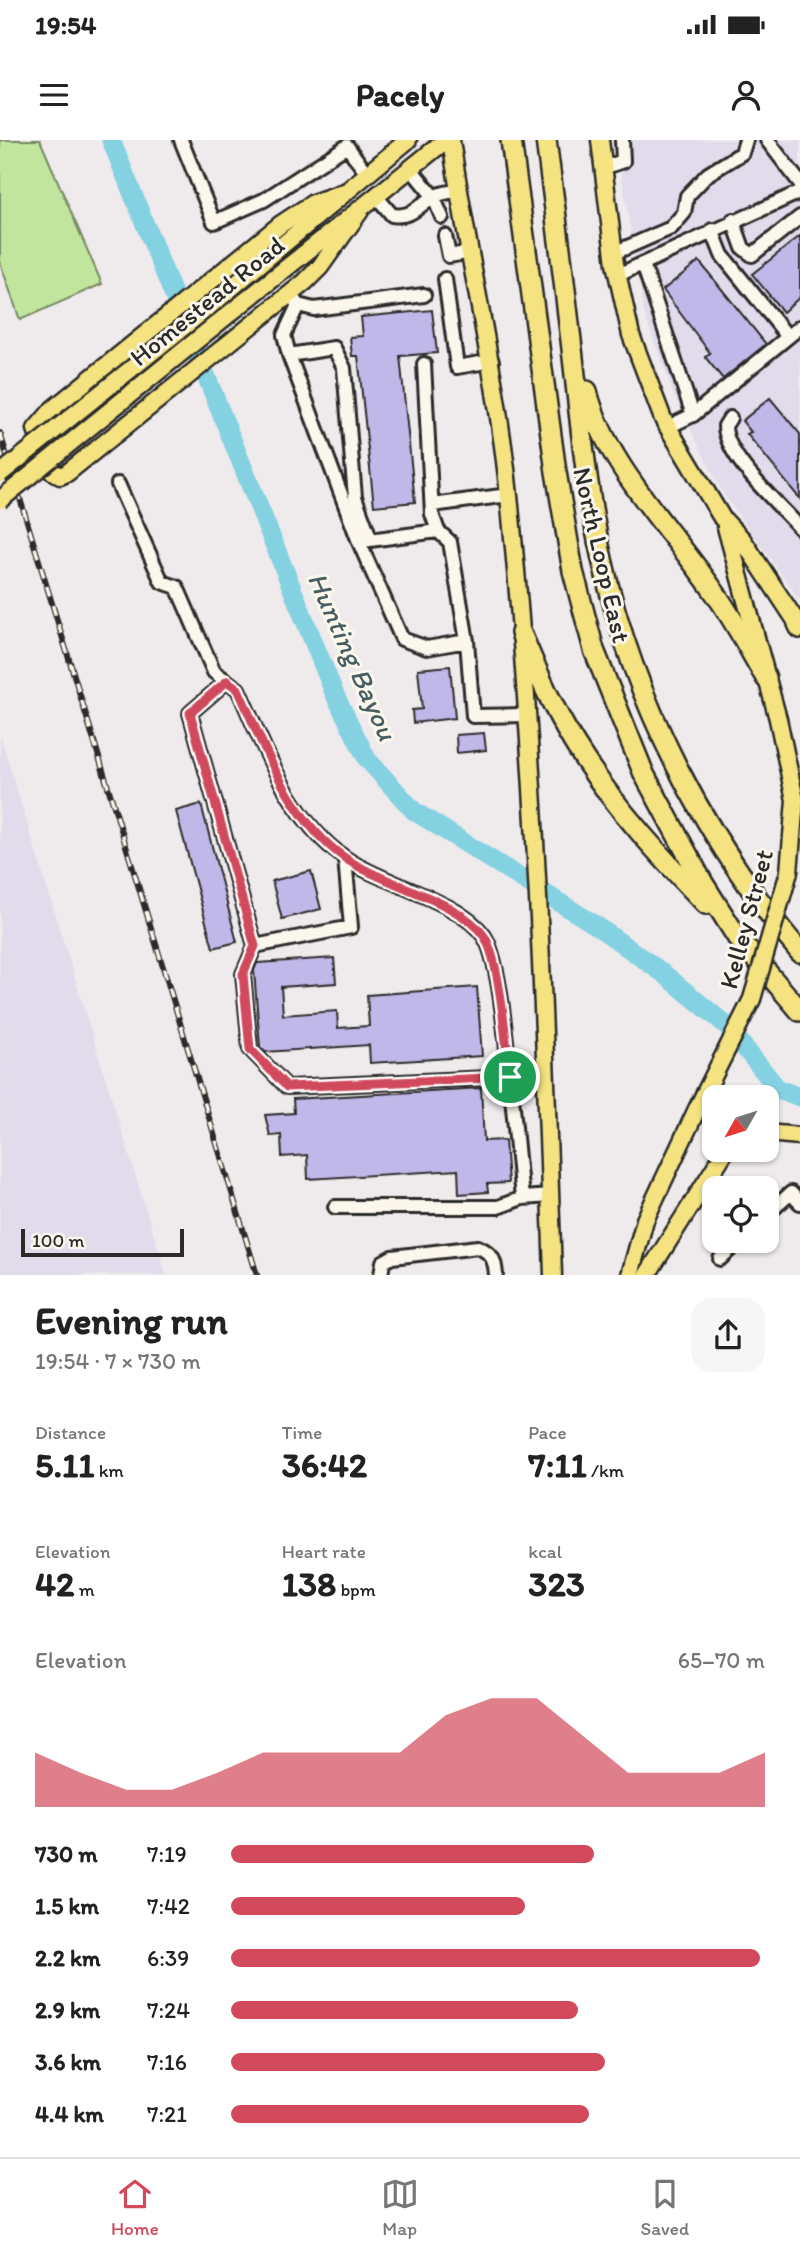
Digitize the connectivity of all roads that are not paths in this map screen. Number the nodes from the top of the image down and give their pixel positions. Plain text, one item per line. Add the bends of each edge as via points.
1 (181, 140) edge
2 (449, 140) edge
3 (546, 140) edge
4 (600, 140) edge
5 (622, 140) edge
6 (735, 140) edge
7 (746, 140) edge
8 (766, 140) edge
9 (348, 142) edge
10 (398, 143) edge
11 (512, 147) edge
12 (742, 153) junction
13 (603, 168) junction
14 (411, 169) junction
15 (367, 174) junction
16 (800, 183) edge
17 (347, 191) junction
18 (458, 191) junction
19 (800, 192) edge
20 (433, 196) junction
21 (377, 197) junction
22 (360, 211) junction
23 (442, 216) dead end
24 (800, 217) edge
25 (733, 220) junction
26 (712, 230) junction
27 (445, 236) dead end
28 (471, 252) junction
29 (614, 253) junction
30 (643, 264) junction
31 (618, 275) junction
32 (445, 279) dead end
33 (424, 295) dead end
34 (294, 299) junction
35 (569, 323) junction
36 (800, 327) edge
37 (788, 337) junction
38 (289, 355) junction
39 (492, 361) junction
40 (425, 364) dead end
41 (693, 415) junction
42 (730, 418) dead end
43 (668, 427) junction
44 (0, 474) edge
45 (118, 484) dead end
46 (509, 495) junction
47 (0, 500) edge
48 (432, 505) junction
49 (722, 518) junction
50 (800, 528) edge
51 (438, 531) junction
52 (365, 541) junction
53 (799, 625) edge
54 (521, 633) junction
55 (467, 641) junction
56 (766, 678) junction
57 (227, 681) junction
58 (527, 715) junction
59 (345, 858) junction
60 (737, 937) junction
61 (255, 946) junction
62 (800, 952) edge
63 (800, 1012) edge
64 (547, 1075) junction
65 (510, 1077) junction
66 (779, 1134) edge
67 (800, 1136) edge
68 (718, 1162) edge
69 (551, 1196) junction
70 (522, 1198) junction
71 (779, 1203) edge
72 (800, 1203) edge
73 (335, 1207) dead end
74 (726, 1253) edge
75 (720, 1259) dead end
76 (382, 1275) edge
77 (496, 1275) edge
78 (553, 1275) edge
79 (630, 1275) edge
80 (647, 1275) edge

1 - 9 lane via 214,222 273,195
2 - 14 main road, Homestead Road
2 - 18 main road
3 - 35 highway, North Loop East
4 - 13 main road
5 - 13 lane via 623,162
6 - 12 lane
7 - 12 lane
8 - 16 lane
9 - 15 lane
10 - 15 main road, Homestead Road
11 - 60 highway, North Loop East via 555,472 573,571 594,650 639,762 673,830
12 - 29 lane via 708,174 687,195 684,214 671,228
13 - 29 main road
14 - 20 lane
14 - 21 main road, Homestead Road
15 - 17 main road, Homestead Road
17 - 34 main road via 300,210 42,419 37,438 48,469 60,476 67,473 240,334
17 - 44 main road, Homestead Road, bridge
18 - 20 lane
18 - 28 main road
19 - 25 lane
20 - 21 lane via 403,216 391,215
20 - 23 lane
21 - 22 main road, Homestead Road
22 - 34 main road
22 - 47 main road, Homestead Road, bridge
24 - 25 lane via 752,254 743,248
25 - 26 lane
26 - 30 lane
26 - 37 lane via 722,255
27 - 28 lane via 449,256
28 - 39 main road
29 - 31 main road
30 - 31 lane
30 - 41 lane
31 - 43 main road via 631,335
32 - 39 lane via 457,367
33 - 34 lane via 314,309
34 - 38 lane via 284,335
35 - 56 highway via 593,417 613,453 715,592
35 - 62 highway, North Loop East via 587,481 602,561 628,648 651,710 700,810 734,866
36 - 37 lane
37 - 41 lane
38 - 52 lane
38 - 52 lane via 334,348 344,368 355,498
39 - 46 main road
40 - 48 lane
41 - 43 lane
42 - 50 lane via 725,426 729,445
43 - 49 main road
45 - 57 lane via 162,582 177,587 214,672
46 - 48 lane
46 - 54 main road
48 - 51 lane
49 - 53 main road via 742,539
49 - 56 main road, Kelley Street
51 - 52 lane
51 - 55 lane via 450,542
52 - 55 lane via 402,639 427,648
54 - 58 main road
54 - 60 highway via 555,709 583,757 615,802
55 - 58 lane via 473,716
56 - 79 main road, Kelley Street, bridge via 795,800 789,872 752,999 645,1220
57 - 59 lane via 238,689 282,786 308,822
57 - 61 lane via 190,713
58 - 64 main road
59 - 61 lane via 351,927
59 - 65 lane via 462,916 485,936 494,966
60 - 63 highway, North Loop East
61 - 65 lane via 243,974 250,1049 287,1087
64 - 65 lane
64 - 69 main road
65 - 70 lane
66 - 67 main road
68 - 80 main road
69 - 70 lane
69 - 78 main road
70 - 73 lane via 498,1207
71 - 72 lane via 790,1193
74 - 75 lane
76 - 77 lane via 383,1262 392,1257 478,1247 489,1252

